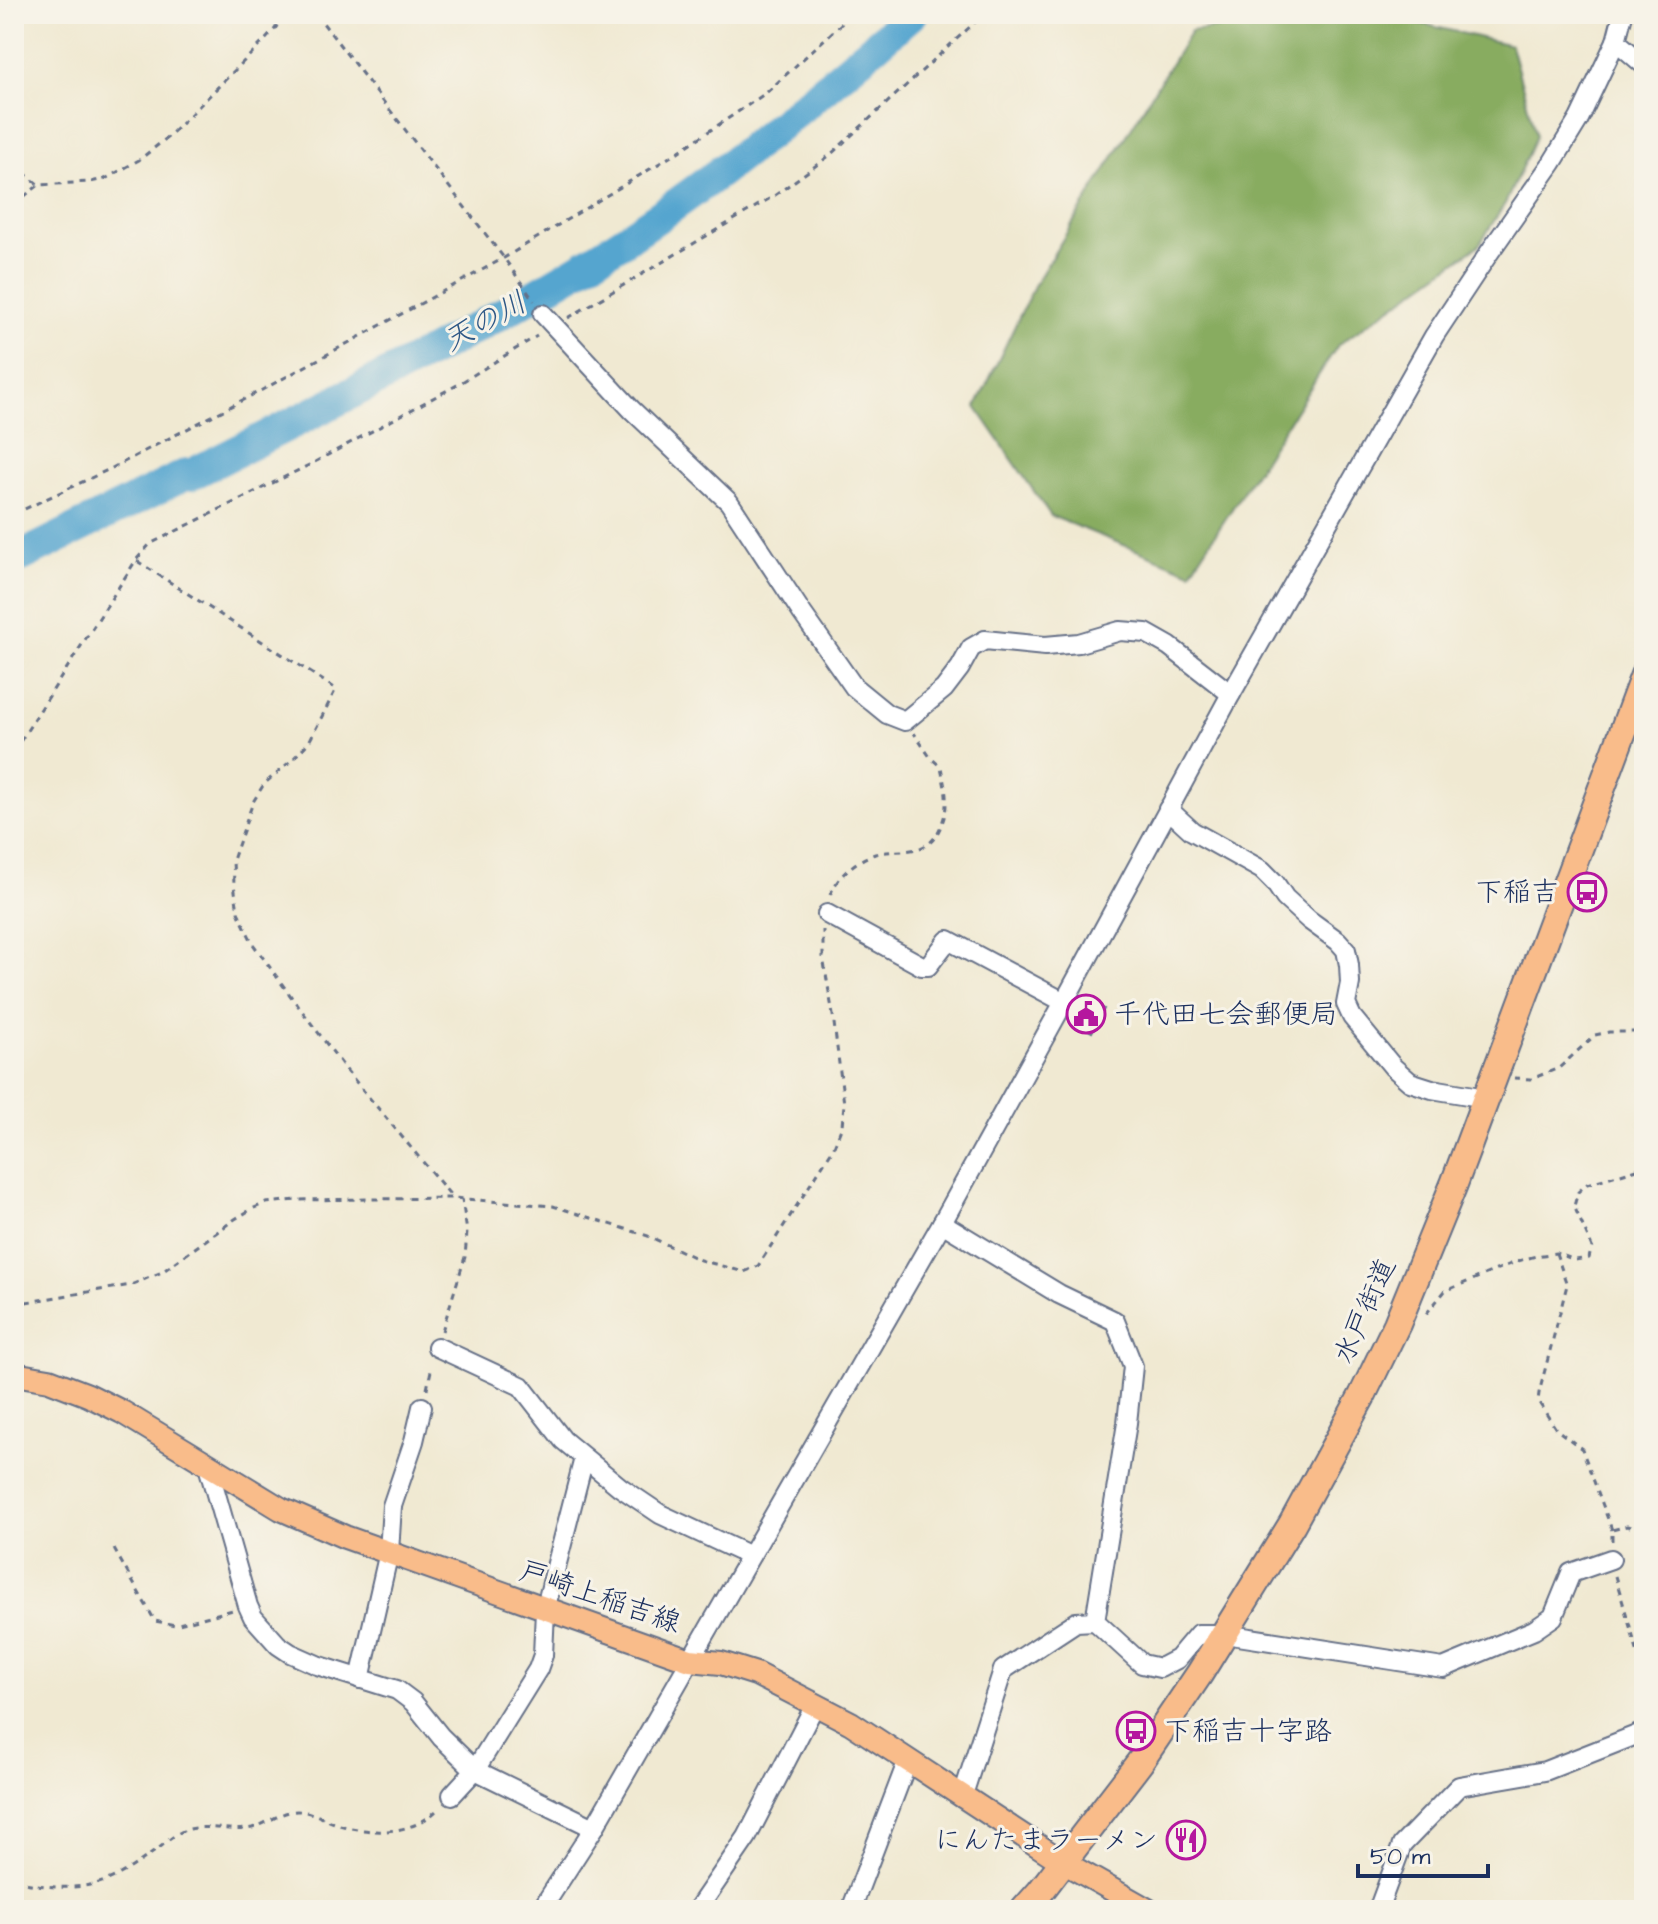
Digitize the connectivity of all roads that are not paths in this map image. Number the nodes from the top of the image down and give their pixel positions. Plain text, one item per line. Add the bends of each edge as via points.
1 (1623, 14) edge
2 (1616, 41) junction
3 (1644, 65) edge
4 (548, 320) road end
5 (1644, 675) edge
6 (1231, 694) junction
7 (1168, 809) junction
8 (827, 914) road end
9 (1064, 1002) junction
10 (1486, 1098) junction
11 (942, 1223) junction
12 (437, 1347) road end
13 (14, 1374) edge
14 (422, 1407) road end
15 (584, 1458) junction
16 (208, 1466) junction
17 (389, 1552) junction
18 (750, 1556) junction
19 (1611, 1559) road end
20 (545, 1610) junction
21 (1095, 1621) junction
22 (1225, 1634) junction
23 (690, 1660) junction
24 (360, 1679) junction
25 (815, 1705) junction
26 (1644, 1732) edge
27 (908, 1760) junction
28 (475, 1770) junction
29 (452, 1795) road end
30 (962, 1798) junction
31 (594, 1828) junction
32 (1063, 1862) junction
33 (541, 1910) edge
34 (697, 1910) edge
35 (851, 1910) edge
36 (1024, 1910) edge
37 (1148, 1910) edge
38 (1378, 1910) edge

1 - 2 street
2 - 3 street
2 - 6 street via 1579,119 1434,336
4 - 6 street via 729,502 854,687 887,714 905,721 944,689 971,648 985,640 1045,646 1120,631 1146,633 1169,646
5 - 10 highway, 水戸街道
6 - 7 street
7 - 9 street
7 - 10 street via 1192,831 1262,870 1285,898 1346,950 1346,1004 1393,1067 1410,1082
8 - 9 street via 922,966 928,966 948,940
9 - 11 street
10 - 22 highway, 水戸街道 via 1397,1324 1362,1396
11 - 18 street
11 - 21 street via 1059,1294 1115,1321 1133,1366
12 - 15 street via 521,1386
13 - 16 main road, 戸崎上稲吉線 via 88,1395
14 - 17 street via 394,1497
15 - 18 street via 660,1514
15 - 20 street
16 - 17 main road, 戸崎上稲吉線 via 281,1509
16 - 24 street via 253,1617 278,1645
17 - 20 main road, 戸崎上稲吉線
17 - 24 street
18 - 23 street
19 - 22 street via 1571,1573 1553,1617 1534,1630 1443,1668
20 - 23 main road, 戸崎上稲吉線
20 - 28 street via 538,1669
21 - 22 street via 1142,1664 1160,1668 1177,1659 1198,1634
21 - 30 street via 1076,1622 1003,1670
22 - 32 highway, 水戸街道 via 1140,1762
23 - 25 main road, 戸崎上稲吉線 via 756,1674
23 - 31 street
24 - 28 street via 397,1690 413,1702
25 - 27 main road, 戸崎上稲吉線
25 - 34 street via 747,1837
26 - 38 street via 1545,1771 1459,1786 1402,1845
27 - 30 main road, 戸崎上稲吉線
27 - 35 street
28 - 29 street
28 - 31 street
30 - 32 main road, 戸崎上稲吉線
31 - 33 street
32 - 36 highway, 水戸街道
32 - 37 main road, 戸崎上稲吉線

